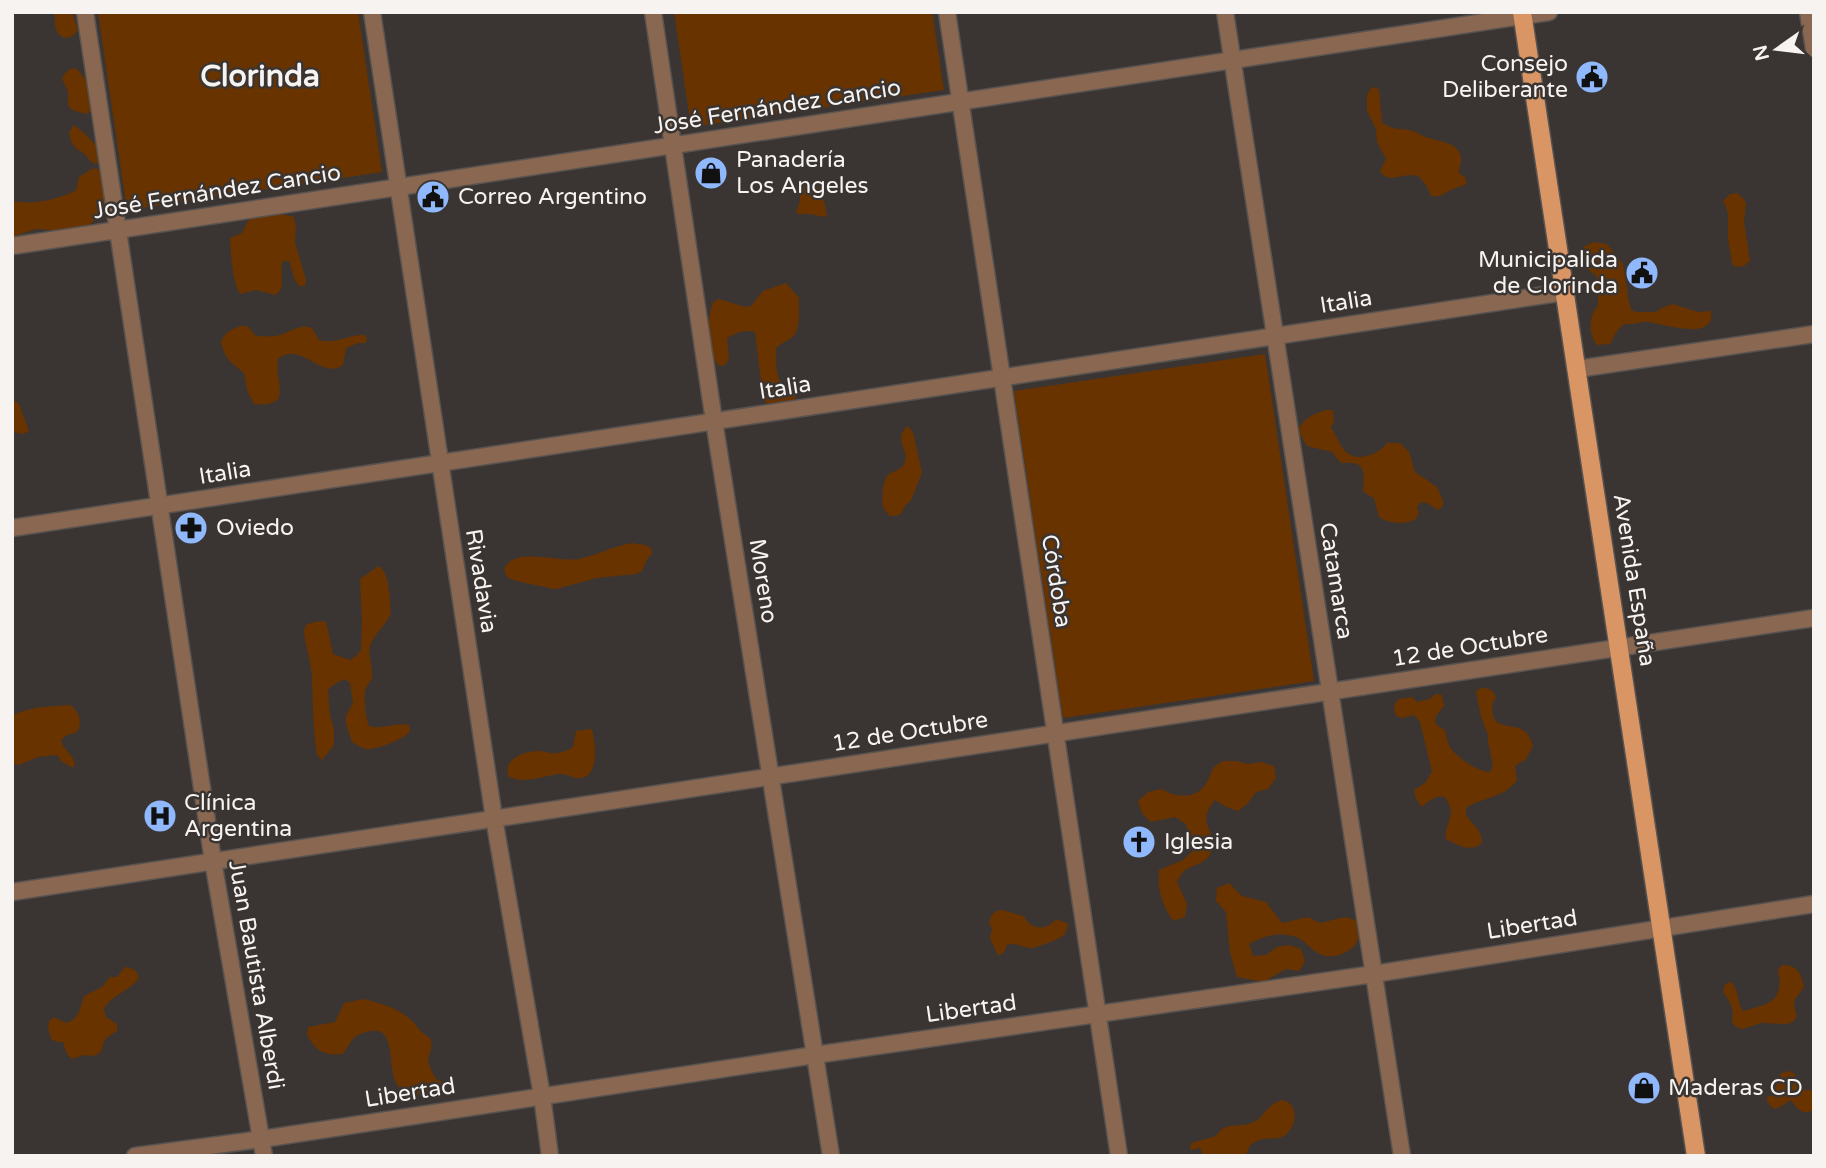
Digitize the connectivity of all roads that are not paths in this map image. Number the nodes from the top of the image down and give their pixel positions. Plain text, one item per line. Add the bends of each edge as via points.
1 (85, 12) edge
2 (372, 12) edge
3 (653, 12) edge
4 (947, 12) edge
5 (1225, 12) edge
6 (1549, 12) edge
7 (1808, 12) edge
8 (1522, 14) edge
9 (1814, 49) edge
10 (1233, 61) junction
11 (961, 102) junction
12 (674, 146) junction
13 (398, 188) junction
14 (118, 230) junction
15 (12, 247) edge
16 (1565, 292) junction
17 (1814, 334) edge
18 (1275, 336) junction
19 (1577, 369) junction
20 (1002, 377) junction
21 (714, 421) junction
22 (440, 463) junction
23 (160, 506) junction
24 (12, 528) edge
25 (1814, 618) edge
26 (1619, 647) junction
27 (1330, 691) junction
28 (1056, 733) junction
29 (772, 776) junction
30 (494, 818) junction
31 (214, 861) junction
32 (12, 892) edge
33 (1814, 904) edge
34 (1662, 928) junction
35 (1374, 974) junction
36 (1097, 1014) junction
37 (815, 1055) junction
38 (542, 1096) junction
39 (263, 1147) edge
40 (135, 1156) edge
41 (550, 1156) edge
42 (831, 1156) edge
43 (1119, 1156) edge
44 (1402, 1156) edge
45 (1696, 1156) edge

1 - 14 street, Juan Bautista Alberdi
2 - 13 street, Rivadavia
3 - 12 street, Moreno
4 - 11 street, Córdoba
5 - 10 street, Catamarca
6 - 8 street, José Fernández Cancio
7 - 9 street
8 - 10 street, José Fernández Cancio
8 - 16 main road, Avenida España
10 - 11 street, José Fernández Cancio
10 - 18 street, Catamarca
11 - 12 street, José Fernández Cancio
11 - 20 street, Córdoba
12 - 13 street, José Fernández Cancio
12 - 21 street, Moreno
13 - 14 street, José Fernández Cancio
13 - 22 street, Rivadavia
14 - 15 street, José Fernández Cancio
14 - 23 street, Juan Bautista Alberdi
16 - 18 street, Italia
16 - 19 main road, Avenida España
17 - 19 street
18 - 20 street, Italia
18 - 27 street, Catamarca
19 - 26 main road, Avenida España
20 - 21 street, Italia
20 - 28 street, Córdoba
21 - 22 street, Italia
21 - 29 street, Moreno
22 - 23 street, Italia
22 - 30 street, Rivadavia
23 - 24 street, Italia
23 - 31 street, Juan Bautista Alberdi
25 - 26 street, 12 de Octubre
26 - 27 street, 12 de Octubre
26 - 34 main road, Avenida España
27 - 28 street, 12 de Octubre
27 - 35 street, Catamarca
28 - 29 street, 12 de Octubre
28 - 36 street, Córdoba
29 - 30 street, 12 de Octubre
29 - 37 street, Moreno
30 - 31 street, 12 de Octubre
30 - 38 street, Rivadavia
31 - 32 street, 12 de Octubre
31 - 39 street, Juan Bautista Alberdi
33 - 34 street, Libertad
34 - 35 street, Libertad
34 - 45 main road, Avenida España
35 - 36 street, Libertad
35 - 44 street, Catamarca
36 - 37 street, Libertad
36 - 43 street, Córdoba
37 - 38 street, Libertad
37 - 42 street, Moreno
38 - 39 street, Libertad
38 - 41 street, Rivadavia
39 - 40 street, Libertad

